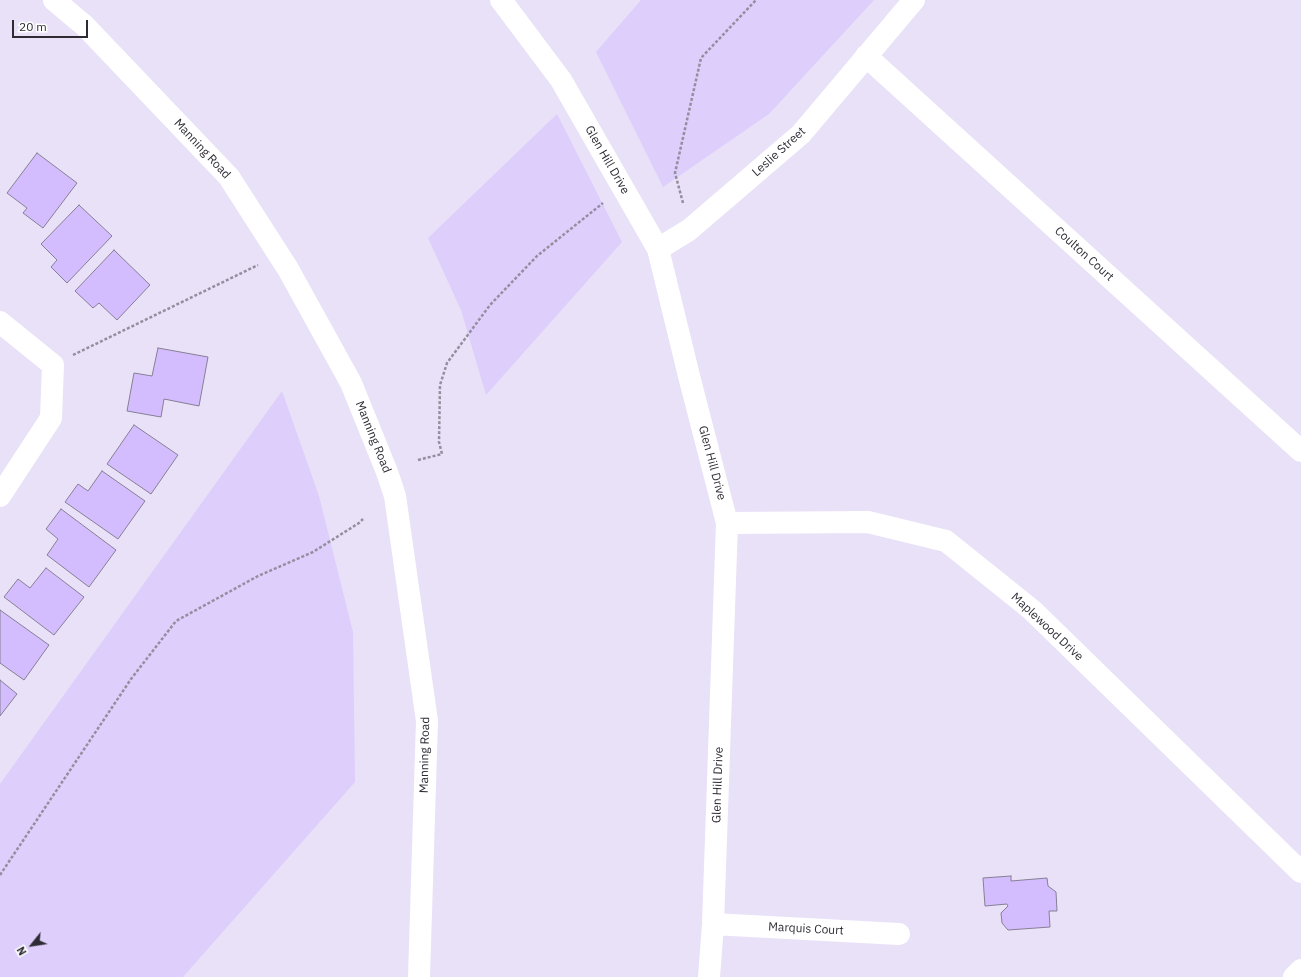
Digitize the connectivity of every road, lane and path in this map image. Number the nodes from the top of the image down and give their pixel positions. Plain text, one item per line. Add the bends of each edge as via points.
1 (54, 0) edge
2 (501, 0) edge
3 (756, 0) edge
4 (914, 0) edge
5 (866, 56) junction
6 (604, 202) dead end
7 (690, 230) junction
8 (658, 248) junction
9 (252, 267) dead end
10 (0, 322) edge
11 (53, 364) junction
12 (1301, 451) edge
13 (418, 460) dead end
14 (0, 496) edge
15 (363, 519) dead end
16 (728, 523) junction
17 (1301, 872) edge
18 (0, 874) edge
19 (713, 924) junction
20 (899, 934) dead end
21 (1301, 970) edge
22 (419, 977) edge
23 (709, 977) edge
24 (1294, 977) edge

1 - 22 street, Manning Road via 86,26 229,177 288,269 351,383 388,472 395,496 427,721
2 - 8 street, Glen Hill Drive via 561,80
3 - 7 path via 701,58 675,173
4 - 5 street, Leslie Street
5 - 7 street, Leslie Street via 801,134
5 - 12 street, Coulton Court
6 - 13 path via 537,256 490,305 447,363 440,384 439,442 442,454
7 - 8 street, Leslie Street
8 - 16 street, Glen Hill Drive
9 - 11 path
10 - 11 street
11 - 14 street via 51,418
15 - 18 path via 313,552 258,576 176,621 131,680
16 - 17 street, Maplewood Drive via 868,522 946,541 1032,610
16 - 19 street, Glen Hill Drive
19 - 20 street, Marquis Court
19 - 23 street, Glen Hill Drive
21 - 24 street

